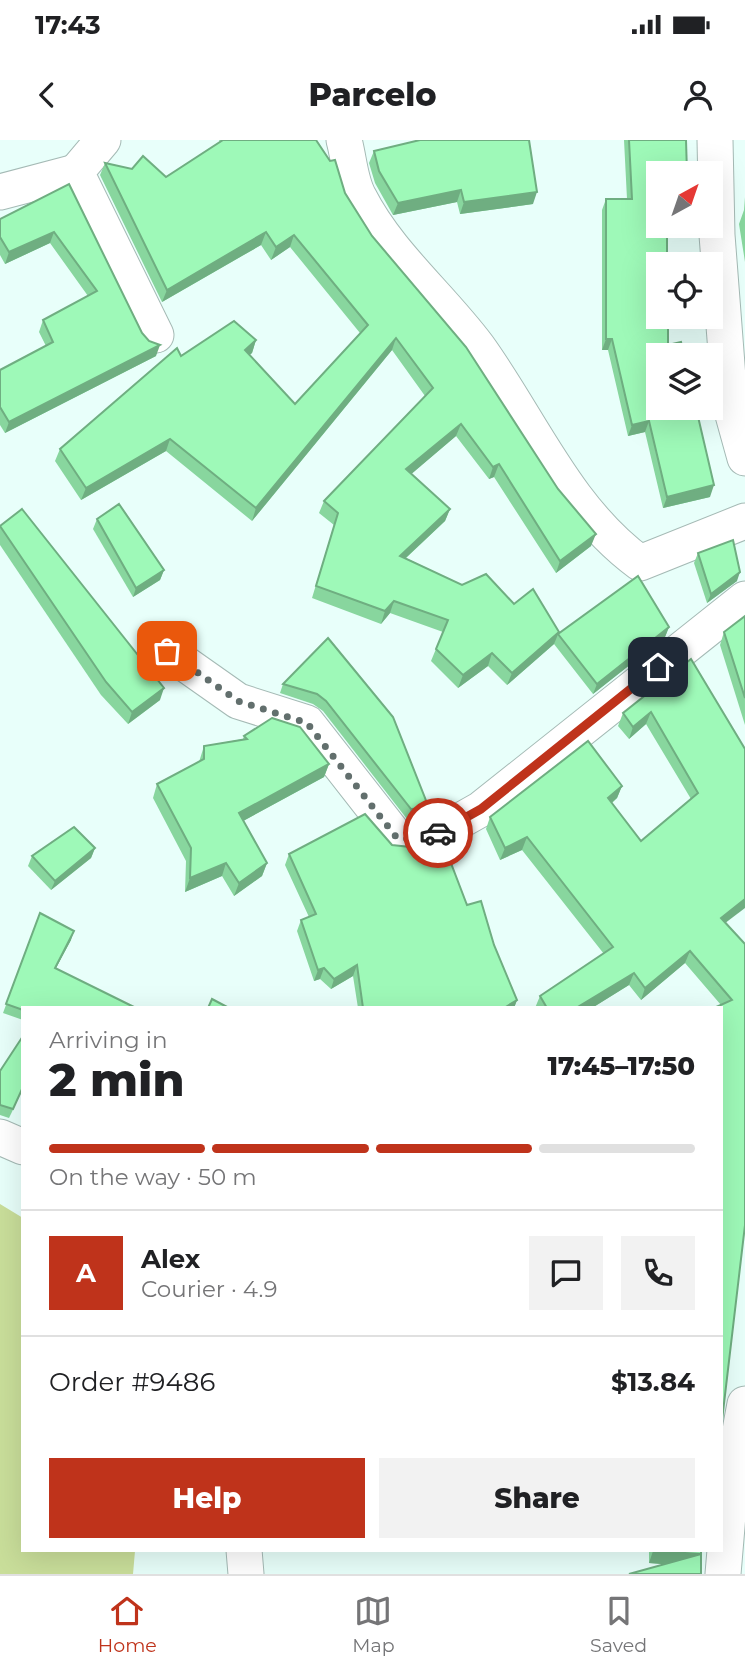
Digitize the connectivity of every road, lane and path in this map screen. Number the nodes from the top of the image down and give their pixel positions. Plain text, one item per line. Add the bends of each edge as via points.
1 (103, 140) edge
2 (344, 140) edge
3 (715, 140) edge
4 (76, 172) junction
5 (0, 192) edge
6 (156, 335) dead end
7 (745, 458) edge
8 (745, 521) edge
9 (745, 599) edge
10 (167, 651) dead end
11 (0, 1137) edge
12 (21, 1146) edge
13 (745, 1404) edge
14 (244, 1552) edge
15 (246, 1574) edge
16 (723, 1574) edge

1 - 4 street
2 - 8 street via 357,195 389,243 477,346 547,457 611,542 640,563
3 - 7 street via 730,404
4 - 5 street
4 - 6 street
9 - 10 street via 481,809 426,840 397,838 307,723 238,701
11 - 12 street
13 - 16 street via 731,1479
14 - 15 street

